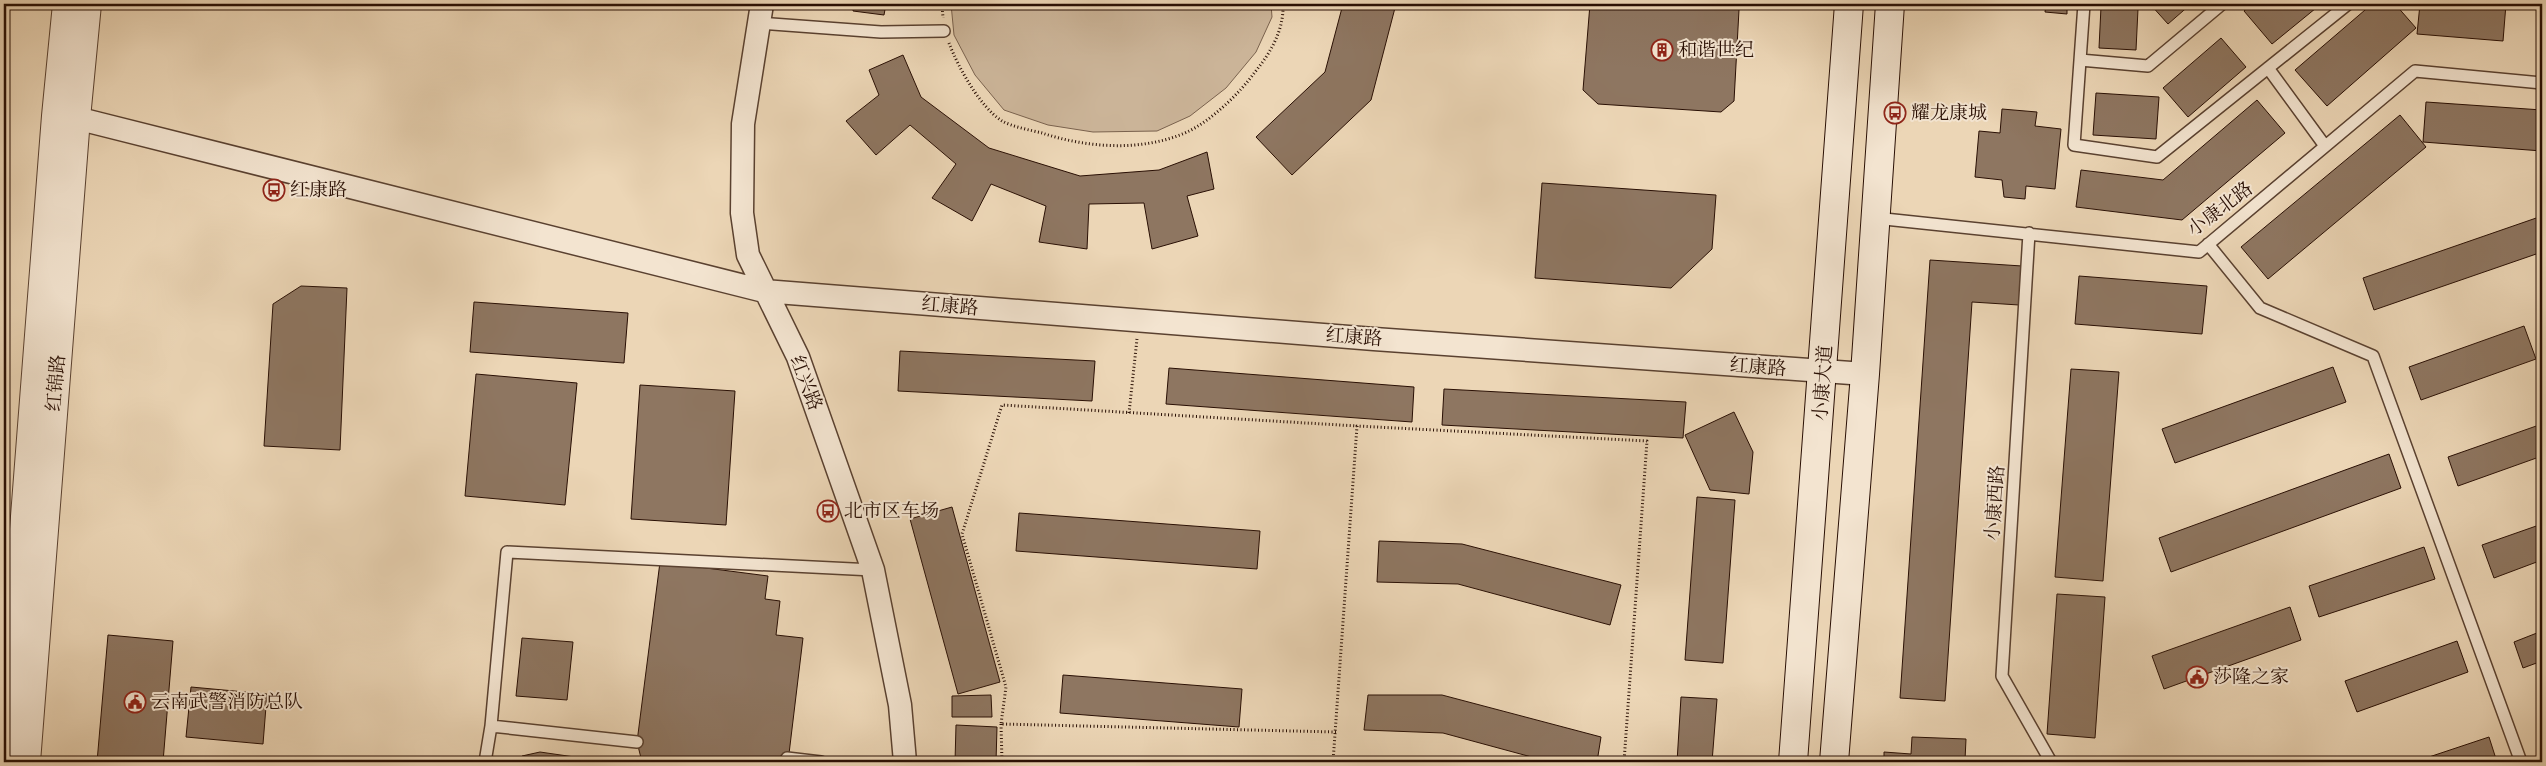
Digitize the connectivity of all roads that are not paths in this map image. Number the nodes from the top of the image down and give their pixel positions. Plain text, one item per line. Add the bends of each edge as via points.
1 (67, 4) edge
2 (88, 4) edge
3 (1849, 4) edge
4 (1890, 4) edge
5 (2084, 4) edge
6 (2222, 4) edge
7 (2348, 4) edge
8 (760, 13) edge
9 (944, 31) road end
10 (2080, 60) junction
11 (2268, 68) junction
12 (2542, 83) edge
13 (66, 117) junction
14 (2326, 146) junction
15 (1875, 218) junction
16 (2029, 233) junction
17 (2208, 244) junction
18 (764, 291) junction
19 (1824, 372) junction
20 (1864, 374) junction
21 (873, 570) junction
22 (491, 726) junction
23 (637, 742) dead end
24 (788, 758) dead end
25 (6, 762) edge
26 (26, 762) edge
27 (485, 762) edge
28 (821, 762) edge
29 (905, 762) edge
30 (1793, 762) edge
31 (1834, 762) edge
32 (2051, 762) edge
33 (2521, 762) edge

1 - 13 main road, 红锦路
2 - 13 main road, 红锦路
3 - 19 main road, 小康大道
4 - 15 main road
5 - 10 lane
6 - 10 lane via 2148,66
7 - 11 lane
8 - 9 lane via 881,32
8 - 18 street, 红兴路 via 744,124 742,213 748,255
10 - 11 lane via 2074,145 2157,157
11 - 14 lane
12 - 14 lane, 小康北路 via 2415,71
13 - 18 street, 红康路
13 - 25 main road, 红锦路
13 - 26 main road, 红锦路
14 - 17 lane, 小康北路
15 - 16 lane, 小康北路
15 - 20 main road
16 - 17 lane, 小康北路 via 2199,252
16 - 32 lane, 小康西路 via 2002,676
17 - 33 lane via 2260,308 2372,356
18 - 19 street, 红康路
18 - 21 street, 红兴路 via 798,357
19 - 20 street, 红康路
19 - 30 main road, 小康大道
20 - 31 main road
21 - 22 lane via 506,552
21 - 29 street, 红兴路 via 900,705
22 - 23 lane
22 - 27 lane
24 - 28 lane

